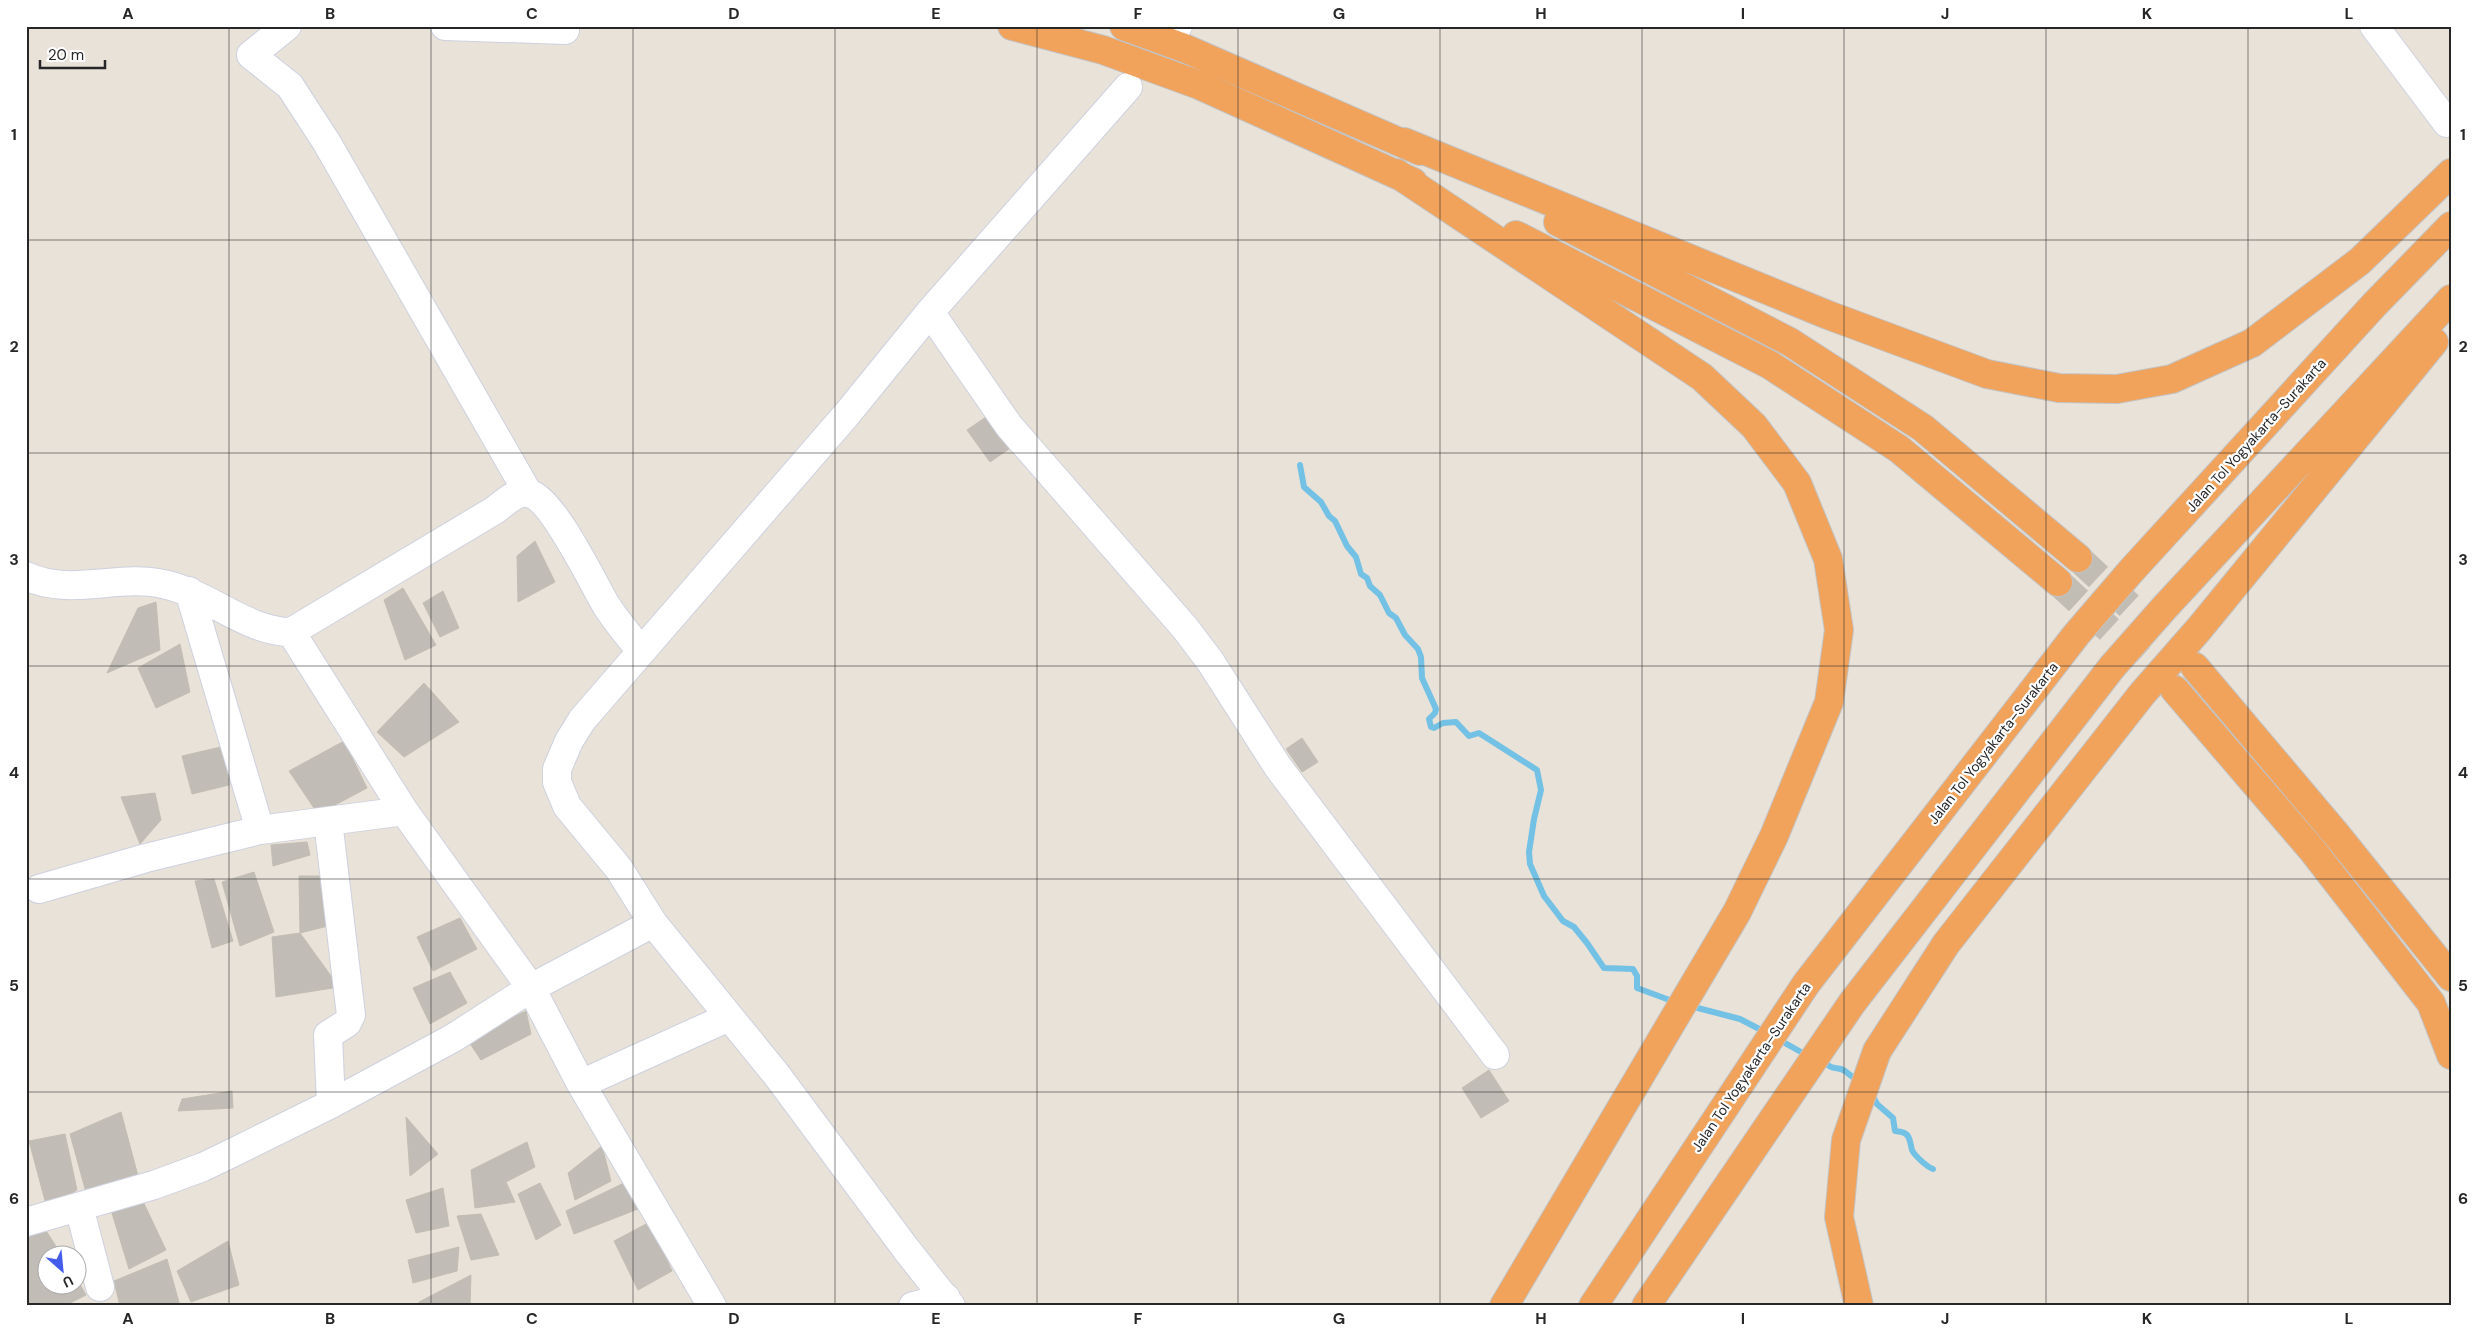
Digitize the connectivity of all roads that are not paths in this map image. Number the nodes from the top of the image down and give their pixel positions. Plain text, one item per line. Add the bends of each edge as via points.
1 (287, 26) edge
2 (445, 26) edge
3 (1012, 26) edge
4 (1124, 26) edge
5 (2374, 26) edge
6 (565, 30) dead end
7 (1128, 87) dead end
8 (2447, 123) dead end
9 (1404, 142) junction
10 (1396, 173) junction
11 (2451, 173) edge
12 (2451, 226) edge
13 (2451, 299) edge
14 (930, 312) junction
15 (2451, 321) edge
16 (528, 493) junction
17 (2078, 558) tunnel mouth
18 (26, 576) edge
19 (2058, 582) tunnel mouth
20 (189, 591) junction
21 (292, 632) junction
22 (641, 651) junction
23 (2195, 667) tunnel mouth
24 (2174, 690) tunnel mouth
25 (404, 810) junction
26 (328, 821) junction
27 (260, 830) junction
28 (39, 889) dead end
29 (653, 922) junction
30 (2451, 978) edge
31 (531, 988) junction
32 (729, 1017) junction
33 (1495, 1055) dead end
34 (2451, 1055) edge
35 (581, 1084) junction
36 (331, 1104) junction
37 (79, 1207) junction
38 (26, 1222) edge
39 (100, 1287) dead end
40 (948, 1302) edge
41 (712, 1306) edge
42 (913, 1306) edge
43 (1504, 1306) edge
44 (1592, 1306) edge
45 (1646, 1306) edge
46 (1860, 1306) edge

1 - 16 street via 251,55 290,86 327,143
2 - 6 street
3 - 10 highway via 1103,50 1199,85
4 - 9 highway via 1184,48
5 - 8 street
7 - 14 street
9 - 11 highway via 1828,315 1987,374 2059,388 2117,389 2172,379 2252,343 2360,261
9 - 17 highway via 1790,342 1924,428
10 - 19 highway via 1770,365 1899,449
10 - 43 highway via 1702,377 1754,426 1797,482 1828,559 1839,630 1828,702 1774,836 1737,912
12 - 44 highway, Jalan Tol Yogyakarta–Surakarta via 2374,305 2076,635 1806,984
13 - 45 highway via 2112,667 1852,1003
14 - 22 street via 828,436
14 - 33 street via 1009,426 1185,628 1278,767
15 - 46 highway via 2142,694 1946,944 1877,1051 1846,1140 1839,1217
16 - 21 street via 518,494
16 - 22 street via 537,497 553,514 614,616
18 - 20 street via 77,587 128,580 161,583
20 - 21 street via 253,624
20 - 27 street
21 - 25 street
22 - 29 street via 582,720 561,758 557,782 567,806 619,869
23 - 30 highway via 2336,834
24 - 34 highway via 2313,851 2430,1003
25 - 26 street
25 - 31 street
26 - 27 street
26 - 36 street via 351,1015 347,1023 328,1035
27 - 28 street
29 - 31 street
29 - 32 street
31 - 35 street
31 - 36 street via 454,1038
32 - 35 street
32 - 40 street via 776,1074
35 - 41 street
36 - 37 street via 203,1167
37 - 38 street
37 - 39 street
40 - 42 street

